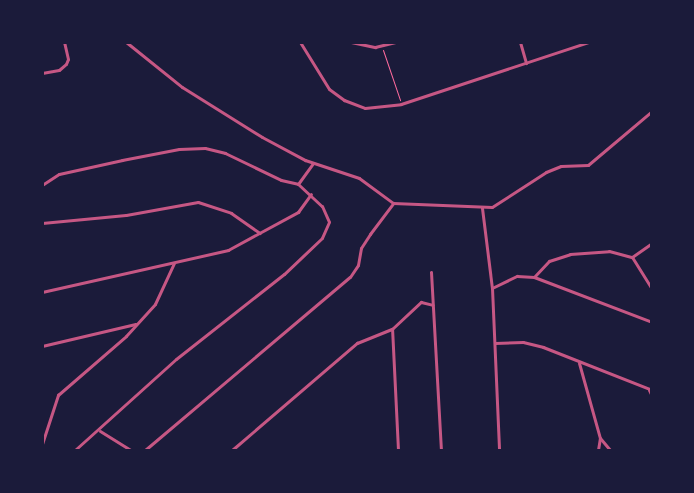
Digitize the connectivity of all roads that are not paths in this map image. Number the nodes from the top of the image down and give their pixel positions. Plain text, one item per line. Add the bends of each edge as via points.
1 (64, 42) edge
2 (126, 42) edge
3 (300, 42) edge
4 (351, 42) edge
5 (395, 42) edge
6 (520, 42) edge
7 (589, 42) edge
8 (526, 63) junction
9 (42, 73) edge
10 (652, 111) edge
11 (313, 163) junction
12 (298, 184) junction
13 (42, 185) edge
14 (311, 194) junction
15 (393, 203) junction
16 (482, 208) junction
17 (42, 223) edge
18 (260, 233) junction
19 (652, 243) edge
20 (632, 257) junction
21 (174, 263) junction
22 (431, 272) dead end
23 (534, 277) junction
24 (492, 288) junction
25 (652, 289) edge
26 (42, 292) edge
27 (433, 306) junction
28 (652, 322) edge
29 (135, 324) junction
30 (392, 329) junction
31 (495, 343) junction
32 (42, 346) edge
33 (578, 362) junction
34 (650, 389) edge
35 (652, 396) edge
36 (100, 431) junction
37 (600, 438) junction
38 (42, 444) edge
39 (75, 450) edge
40 (130, 450) edge
41 (145, 450) edge
42 (232, 450) edge
43 (398, 450) edge
44 (441, 450) edge
45 (499, 450) edge
46 (598, 450) edge
47 (610, 450) edge

1 - 9 street via 66,64 59,70
2 - 11 street via 182,87 280,148
3 - 8 street via 321,80 344,100 365,108 401,104
4 - 5 street via 382,47
6 - 8 street
7 - 8 street
10 - 16 street via 588,165 561,166 499,204
11 - 12 street
11 - 15 street via 359,178
12 - 13 street via 281,180 225,153 193,148 59,174
12 - 14 street
14 - 18 street via 298,212
14 - 36 street via 329,222 322,238 260,295 176,358
15 - 16 street
15 - 41 street via 365,241 358,265 350,277
16 - 24 street
17 - 18 street via 126,215 198,202 231,214
18 - 21 street via 228,250
19 - 20 street
20 - 23 street via 609,251 570,254 549,261
20 - 25 street
21 - 26 street
21 - 29 street via 161,294
22 - 27 street
23 - 24 street via 510,277
23 - 28 street
24 - 31 street
27 - 30 street via 421,302
27 - 44 street
29 - 32 street
29 - 38 street via 58,395
30 - 42 street via 357,343
30 - 43 street
31 - 33 street via 532,344
31 - 45 street
33 - 34 street
33 - 37 street
34 - 35 street
36 - 39 street
36 - 40 street
37 - 46 street
37 - 47 street

